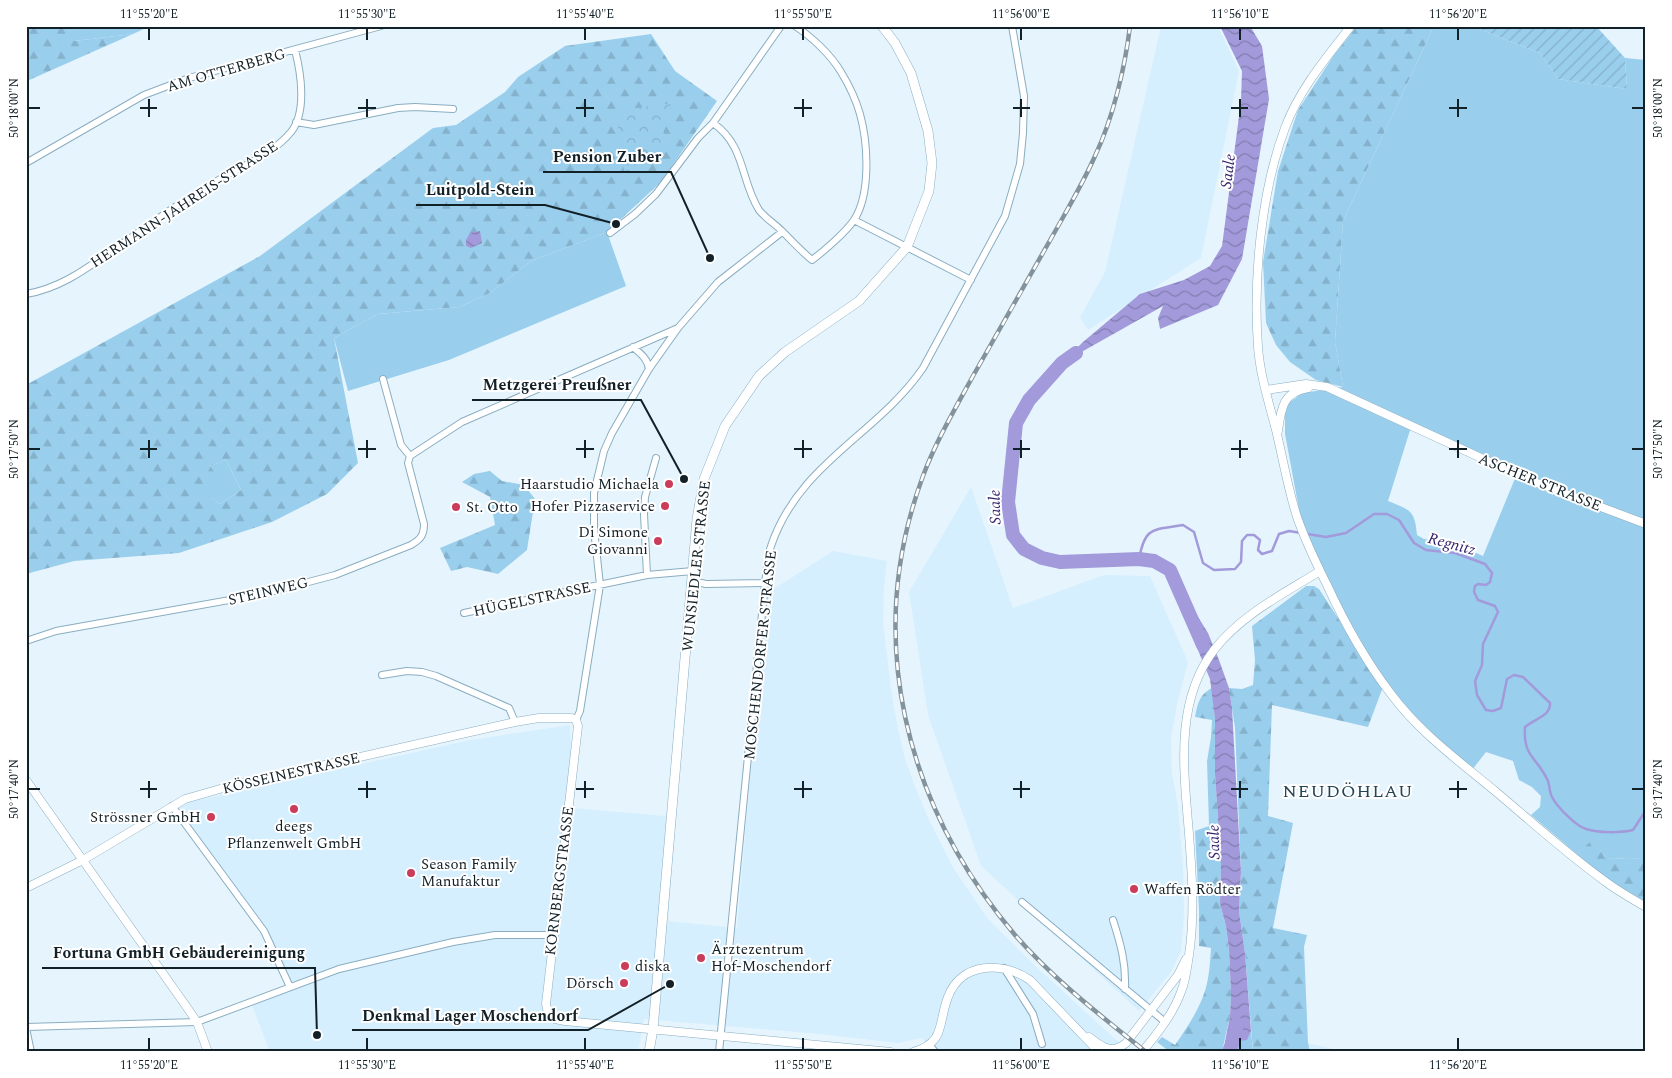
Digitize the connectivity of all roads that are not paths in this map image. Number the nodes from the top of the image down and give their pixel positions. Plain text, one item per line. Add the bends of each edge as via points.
1 (381, 26) edge
2 (781, 26) edge
3 (795, 26) edge
4 (882, 26) edge
5 (1012, 26) edge
6 (1351, 26) edge
7 (295, 50) junction
8 (453, 109) dead end
9 (296, 122) junction
10 (713, 123) junction
11 (26, 163) edge
12 (854, 220) junction
13 (610, 232) dead end
14 (782, 232) junction
15 (907, 247) junction
16 (971, 280) junction
17 (26, 294) edge
18 (678, 328) junction
19 (633, 348) junction
20 (649, 369) junction
21 (383, 379) dead end
22 (1327, 387) junction
23 (1266, 390) junction
24 (1278, 438) junction
25 (410, 456) junction
26 (656, 458) dead end
27 (1646, 524) edge
28 (693, 571) junction
29 (1320, 571) junction
30 (647, 575) junction
31 (692, 581) junction
32 (765, 583) junction
33 (600, 585) junction
34 (464, 613) dead end
35 (26, 641) edge
36 (382, 676) dead end
37 (576, 720) junction
38 (515, 722) junction
39 (26, 780) edge
40 (172, 806) junction
41 (82, 860) junction
42 (26, 888) edge
43 (1022, 902) dead end
44 (1646, 908) edge
45 (1113, 920) dead end
46 (552, 936) junction
47 (1188, 955) junction
48 (1004, 968) junction
49 (290, 987) junction
50 (1125, 989) junction
51 (1152, 1010) junction
52 (197, 1022) junction
53 (1165, 1022) junction
54 (1075, 1026) junction
55 (26, 1028) edge
56 (652, 1029) junction
57 (721, 1035) junction
58 (929, 1044) junction
59 (1042, 1044) dead end
60 (800, 1048) edge
61 (32, 1052) edge
62 (208, 1052) edge
63 (649, 1052) edge
64 (719, 1052) edge
65 (886, 1052) edge
66 (891, 1052) edge
67 (913, 1052) edge
68 (935, 1052) edge
69 (1099, 1052) edge
70 (1142, 1052) edge

1 - 7 street, AM OTTERBERG
2 - 10 street
3 - 12 street via 812,39 840,70 860,115 866,182
4 - 15 main road, WUNSIEDLER STRASSE via 911,73 928,130 932,163 929,191
5 - 16 street, MOSCHENDORFER STRASSE via 1024,96 1020,164 1005,216
6 - 23 street via 1298,100 1277,153 1257,273 1258,350
7 - 9 street, HERMANN-JAHREIS-STRASSE via 302,88
7 - 11 street, AM OTTERBERG via 189,78 144,95
8 - 9 street via 407,108 314,125
9 - 17 street, HERMANN-JAHREIS-STRASSE via 292,131 259,159 187,199 61,284
10 - 13 street via 656,194
10 - 14 street via 732,141 760,211
12 - 14 street via 812,260
12 - 15 street
14 - 18 street, HÜGELSTRASSE via 718,282
15 - 16 street
15 - 28 main road, WUNSIEDLER STRASSE via 859,301 785,352 760,376 725,426 704,479
16 - 32 street, MOSCHENDORFER STRASSE via 910,388 824,464 790,505 770,548
18 - 19 street
18 - 20 street, HÜGELSTRASSE
19 - 20 street via 644,358
19 - 25 street via 462,422
20 - 33 street, HÜGELSTRASSE via 604,451 594,493
21 - 25 street, STEINWEG via 401,445
22 - 23 street, ASCHER STRASSE via 1306,384
22 - 24 street via 1292,393 1281,409
22 - 27 street, ASCHER STRASSE via 1529,480
23 - 24 street
24 - 29 street via 1297,516
25 - 35 street, STEINWEG via 408,463 424,524 420,540 411,545 336,575 293,587 56,631
26 - 30 street via 645,497
28 - 30 street, HÜGELSTRASSE
28 - 31 main road, WUNSIEDLER STRASSE
29 - 44 street via 1349,631 1391,695 1412,720 1570,854
29 - 47 street via 1272,601 1228,635 1207,661 1195,685 1187,714 1184,744 1192,915
30 - 33 street, HÜGELSTRASSE
31 - 32 street via 706,584
31 - 56 main road, WUNSIEDLER STRASSE
32 - 57 street, MOSCHENDORFER STRASSE
33 - 34 street, HÜGELSTRASSE
33 - 37 street, KORNBERGSTRASSE
36 - 38 street via 407,671 436,676 509,708
37 - 38 street, KÖSSEINESTRASSE via 540,718
37 - 46 street, KORNBERGSTRASSE via 578,726
38 - 40 street, KÖSSEINESTRASSE via 227,788 185,799
39 - 41 street
40 - 41 street, KÖSSEINESTRASSE
40 - 49 street via 264,931
41 - 42 street, KÖSSEINESTRASSE
41 - 52 street
43 - 50 street
45 - 50 street via 1126,969
46 - 49 street via 495,935 453,942 339,968
46 - 56 street, KORNBERGSTRASSE via 548,1013 565,1021
47 - 51 street via 1178,975
47 - 53 street via 1182,992
48 - 54 street via 1019,972 1030,980
48 - 58 street via 983,968 958,981 948,997 939,1032
48 - 59 street via 1033,1014
49 - 52 street
50 - 51 street
51 - 53 street
51 - 54 street via 1119,1048 1101,1046
52 - 55 street
52 - 62 street
53 - 70 street
54 - 69 street
55 - 61 street
56 - 57 street
56 - 63 main road, WUNSIEDLER STRASSE
57 - 60 street
57 - 64 street, MOSCHENDORFER STRASSE
58 - 67 street
58 - 68 street
60 - 65 street
65 - 66 street

